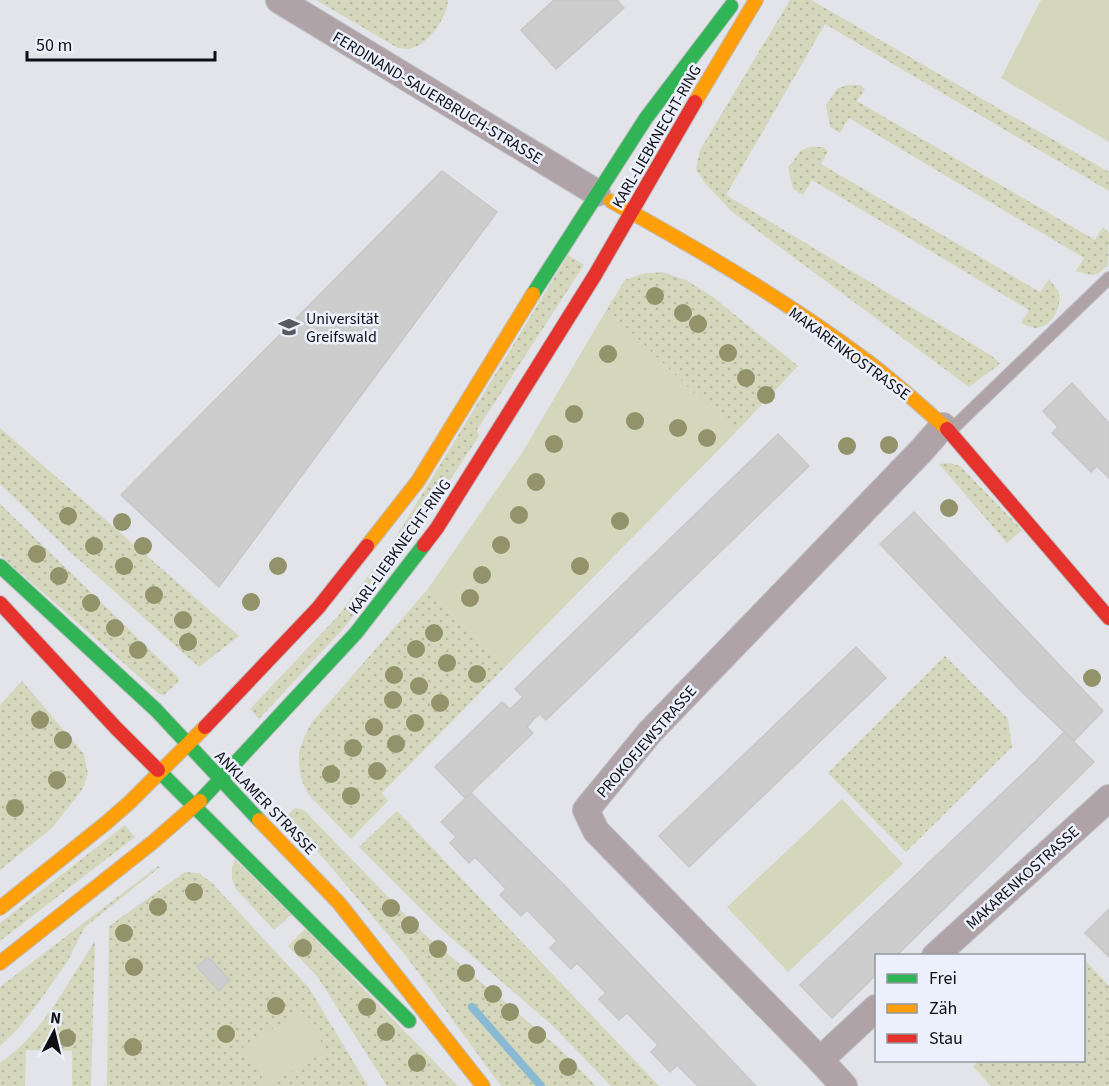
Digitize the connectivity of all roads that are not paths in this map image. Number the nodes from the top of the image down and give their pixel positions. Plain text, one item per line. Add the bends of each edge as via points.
1 (279, 0) edge
2 (736, 0) edge
3 (756, 0) edge
4 (597, 193) junction
5 (631, 212) junction
6 (1109, 278) edge
7 (946, 428) junction
8 (0, 566) edge
9 (0, 603) edge
10 (1109, 618) edge
11 (189, 744) junction
12 (161, 772) junction
13 (221, 780) junction
14 (1109, 798) edge
15 (196, 806) junction
16 (0, 908) edge
17 (937, 954) edge
18 (0, 963) edge
19 (875, 1009) edge
20 (417, 1029) dead end
21 (434, 1045) dead end
22 (820, 1060) junction
23 (474, 1086) edge
24 (483, 1086) edge
25 (844, 1086) edge

1 - 4 street, FERDINAND-SAUERBRUCH-STRASSE
2 - 4 street, KARL-LIEBKNECHT-RING via 646,118
3 - 5 street, KARL-LIEBKNECHT-RING
4 - 5 street, MAKARENKOSTRASSE
4 - 11 street, KARL-LIEBKNECHT-RING via 418,481 318,608
5 - 7 street, MAKARENKOSTRASSE via 793,310 867,361
5 - 13 street, KARL-LIEBKNECHT-RING via 437,528 356,633
6 - 7 lane
7 - 10 street, MAKARENKOSTRASSE
7 - 22 street, PROKOFJEWSTRASSE via 650,732 586,810 596,831
8 - 11 street, ANKLAMER STRASSE
9 - 12 street
11 - 12 street, KARL-LIEBKNECHT-RING
11 - 13 street, ANKLAMER STRASSE
12 - 15 street
12 - 16 street, KARL-LIEBKNECHT-RING via 106,823
13 - 15 street, KARL-LIEBKNECHT-RING
13 - 24 street, ANKLAMER STRASSE via 339,903
14 - 17 street, MAKARENKOSTRASSE
15 - 18 street, KARL-LIEBKNECHT-RING
15 - 20 street
19 - 22 street
21 - 23 street
22 - 25 street, PROKOFJEWSTRASSE

